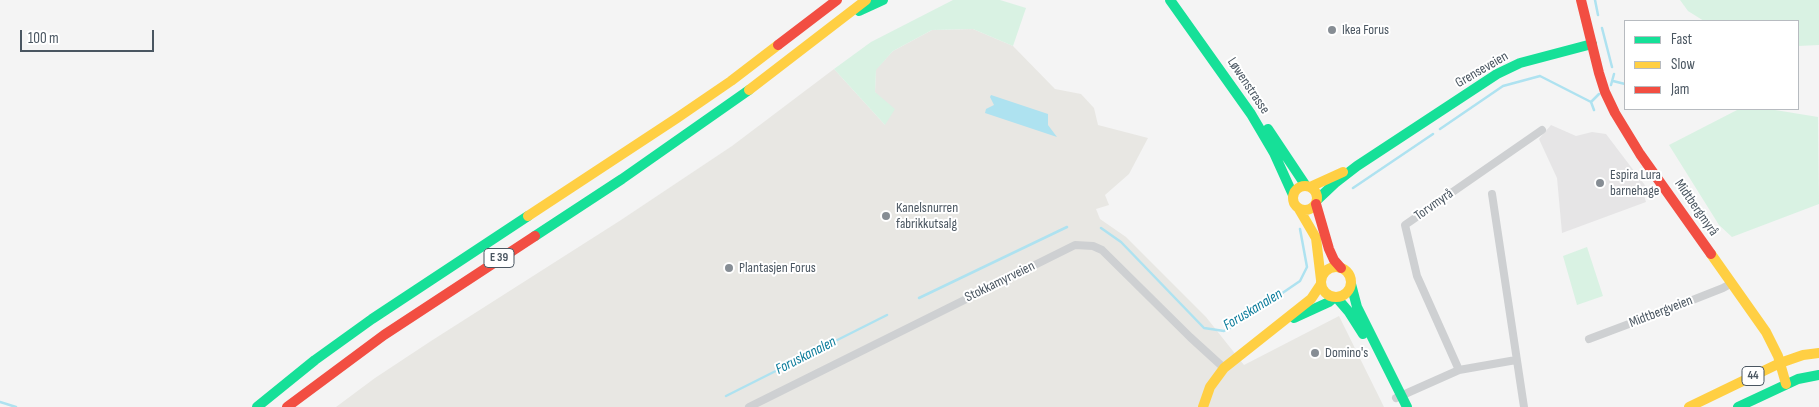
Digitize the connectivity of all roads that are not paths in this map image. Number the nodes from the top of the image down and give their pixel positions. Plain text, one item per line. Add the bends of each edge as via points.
1 (837, 0) edge
2 (866, 0) edge
3 (883, 0) edge
4 (1170, 0) edge
5 (1179, 0) edge
6 (1581, 0) edge
7 (847, 16) junction
8 (1592, 44) junction
9 (1542, 130) dead end
10 (1357, 166) junction
11 (1308, 187) junction
12 (1492, 194) dead end
13 (1293, 195) junction
14 (1316, 202) junction
15 (1299, 209) junction
16 (1341, 268) junction
17 (1321, 282) junction
18 (1732, 282) junction
19 (1351, 284) junction
20 (1335, 297) junction
21 (1280, 325) junction
22 (1589, 339) dead end
23 (1819, 353) edge
24 (1516, 360) junction
25 (1780, 363) junction
26 (1224, 368) junction
27 (1460, 370) junction
28 (1819, 375) edge
29 (1786, 384) junction
30 (1399, 400) edge
31 (257, 407) edge
32 (287, 407) edge
33 (748, 407) edge
34 (1203, 407) edge
35 (1407, 407) edge
36 (1524, 407) edge
37 (1689, 407) edge
38 (1738, 407) edge

1 - 31 main road, E 39 via 677,118 344,339
2 - 7 main road, E 39
3 - 7 main road, E 39
4 - 13 main road, Løwenstrasse via 1252,114
5 - 11 main road, Løwenstrasse
6 - 8 main road
7 - 32 main road, E 39 via 715,115 384,335
8 - 10 main road, Grenseveien via 1510,68
8 - 18 main road, Midtbergmyrå via 1605,92 1615,114
9 - 27 street, Torvmyrå via 1405,225 1417,276
10 - 11 main road, Grenseveien
10 - 14 main road, Grenseveien
11 - 13 main road via 1298,188
11 - 14 main road via 1315,192
12 - 24 street
13 - 15 main road
14 - 15 main road via 1307,210
14 - 16 main road via 1328,249
15 - 17 main road via 1316,238
16 - 17 main road via 1328,270
16 - 19 main road via 1348,274
17 - 20 main road via 1325,292
17 - 21 main road via 1311,299
18 - 22 street, Midtbergveien
18 - 25 main road, Midtbergmyrå via 1766,332
19 - 20 main road via 1344,294
19 - 30 main road via 1357,307
20 - 21 main road
20 - 30 main road via 1362,331
21 - 26 main road
23 - 25 main road, 44
24 - 27 street
24 - 36 street
25 - 29 main road, Midtbergmyrå
25 - 37 main road, 44
26 - 33 street, Stokkamyrveien via 1102,250 1076,245
26 - 34 main road via 1210,387
27 - 30 street
28 - 29 main road, 44
29 - 38 main road, 44
30 - 35 main road

